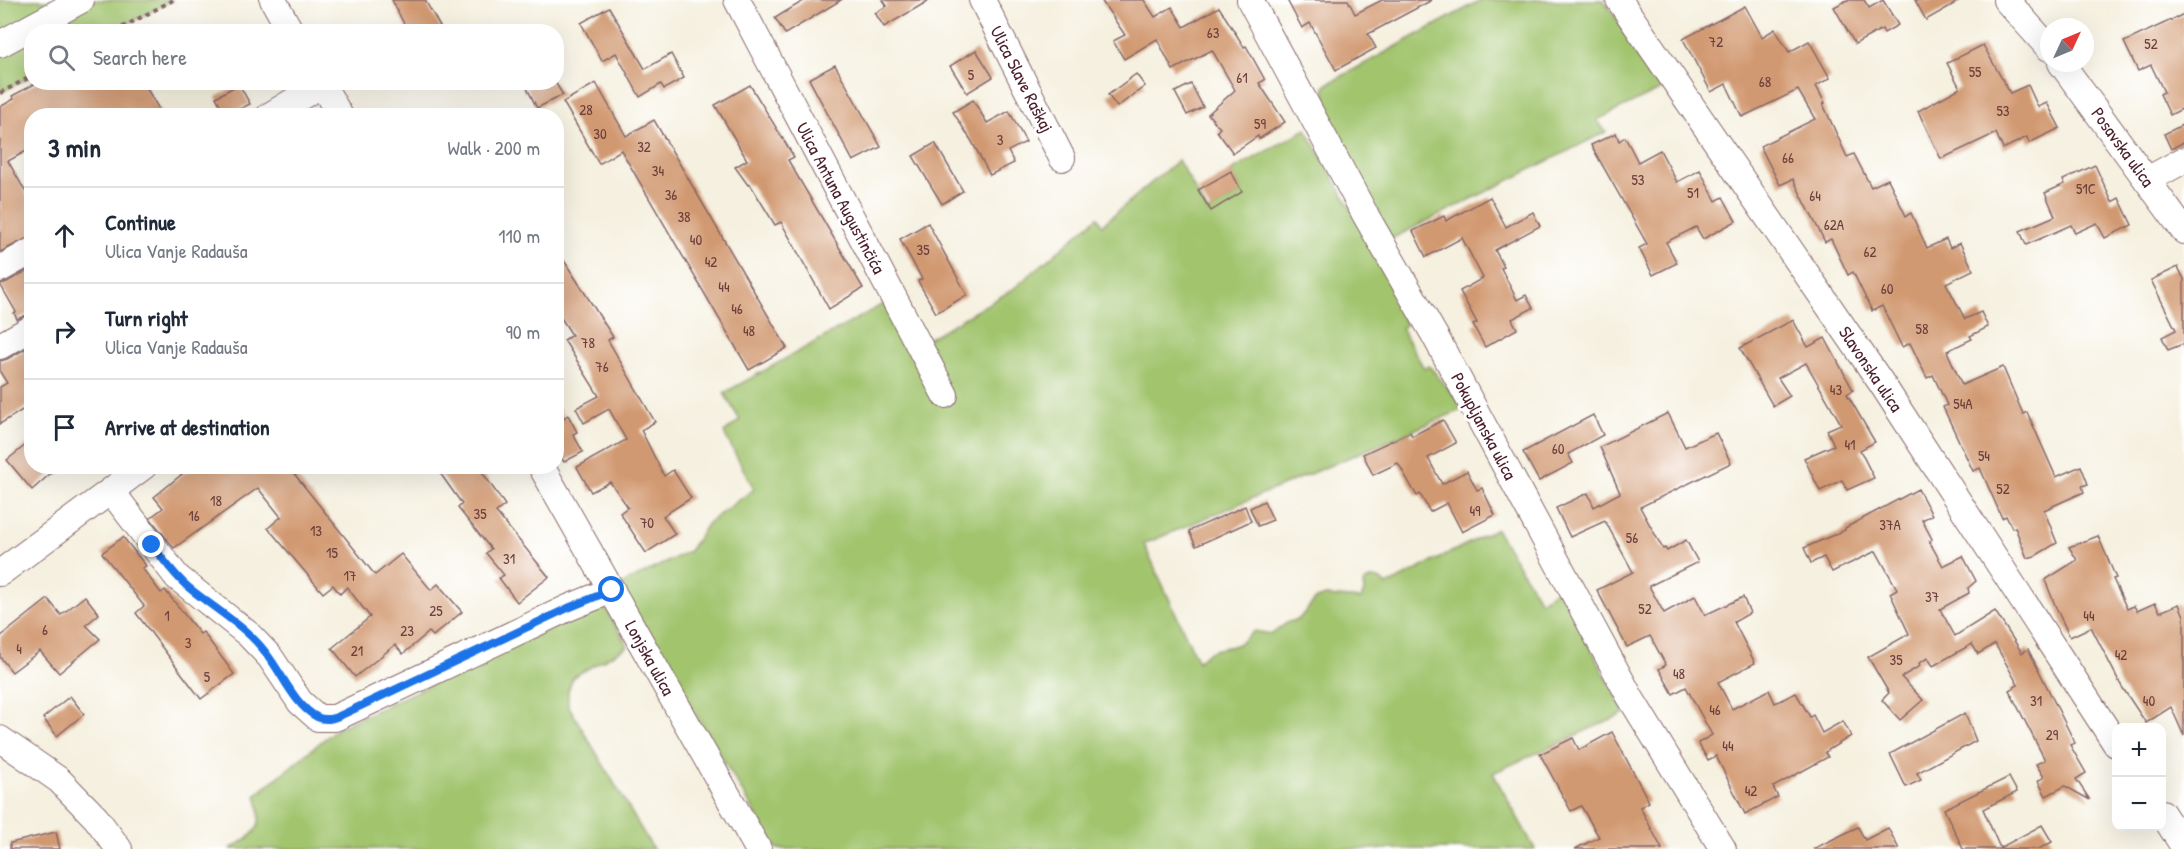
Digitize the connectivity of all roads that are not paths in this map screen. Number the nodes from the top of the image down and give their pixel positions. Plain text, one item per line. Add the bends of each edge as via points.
1 (81, 0) edge
2 (273, 0) edge
3 (737, 0) edge
4 (982, 0) edge
5 (1250, 0) edge
6 (1619, 0) edge
7 (2006, 0) edge
8 (37, 24) edge
9 (286, 24) edge
10 (24, 31) edge
11 (2040, 38) edge
12 (0, 44) edge
13 (2068, 72) edge
14 (310, 90) edge
15 (325, 90) edge
16 (282, 108) edge
17 (335, 108) edge
18 (1062, 158) dead end
19 (2184, 160) edge
20 (2147, 180) junction
21 (2182, 224) edge
22 (24, 255) edge
23 (0, 268) edge
24 (24, 332) edge
25 (0, 346) edge
26 (945, 395) dead end
27 (133, 474) edge
28 (546, 474) edge
29 (111, 491) junction
30 (0, 573) edge
31 (612, 590) junction
32 (2112, 738) edge
33 (0, 740) edge
34 (2166, 819) edge
35 (2184, 847) edge
36 (119, 849) edge
37 (758, 849) edge
38 (1723, 849) edge

1 - 8 street
2 - 9 street
3 - 26 street, Ulica Antuna Augustinčića
4 - 18 street, Ulica Slave Raškaj
5 - 38 street, Pokupljanska ulica via 1630,697
6 - 32 street, Slavonska ulica via 1882,384
7 - 11 street
10 - 12 street
13 - 20 street, Posavska ulica
14 - 16 street
15 - 17 street
19 - 20 street
20 - 21 street, Posavska ulica
22 - 23 street
24 - 25 street
27 - 29 street
28 - 31 street, Lonjska ulica
29 - 30 street
29 - 31 street via 177,577 248,634 270,657 300,702 318,718 335,718
31 - 37 street, Lonjska ulica
33 - 36 street via 59,780
34 - 35 street

